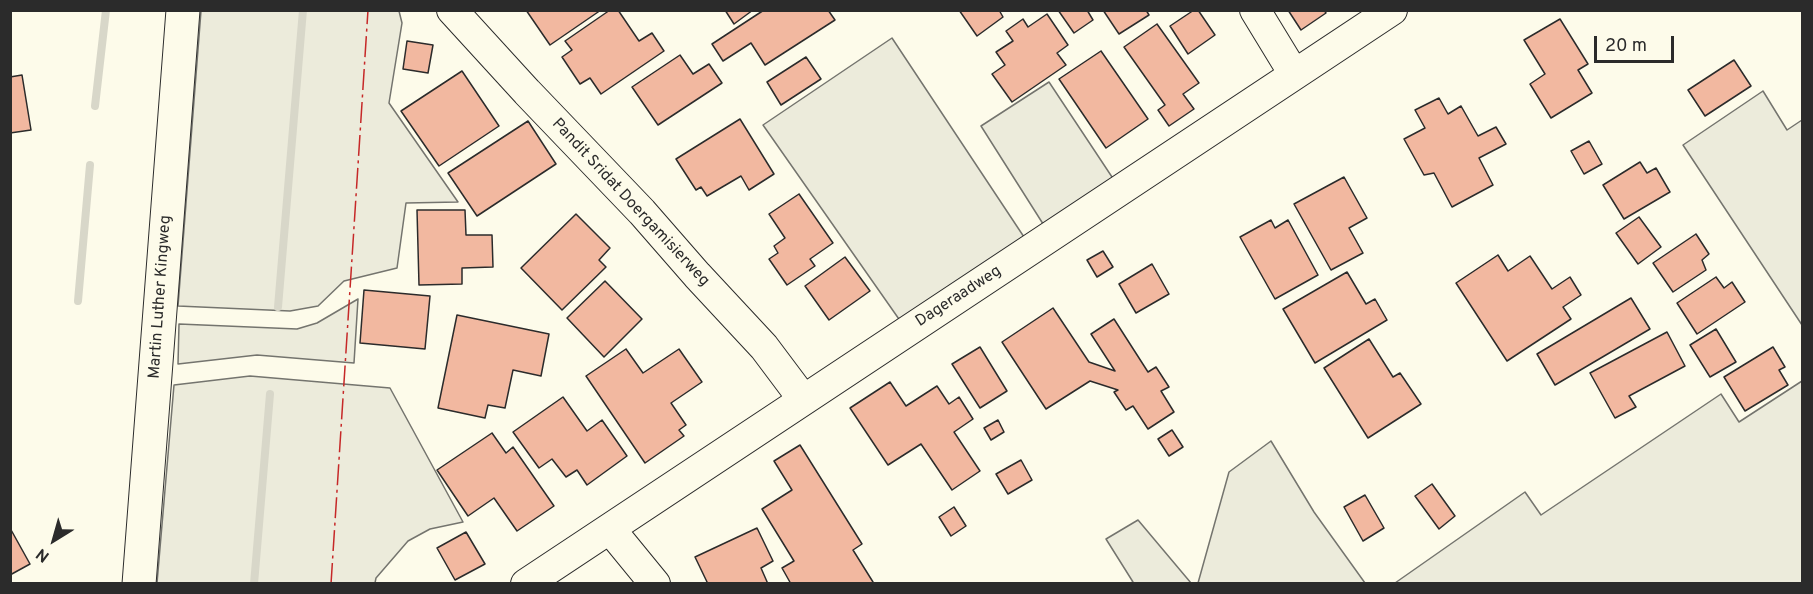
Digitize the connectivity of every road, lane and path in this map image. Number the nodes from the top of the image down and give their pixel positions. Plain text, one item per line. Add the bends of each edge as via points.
1 (183, 10) edge
2 (452, 10) edge
3 (1255, 10) edge
4 (1392, 10) edge
5 (1294, 74) junction
6 (803, 399) junction
7 (609, 529) junction
8 (138, 584) edge
9 (526, 584) edge
10 (655, 584) edge

1 - 8 main road, Martin Luther Kingweg
2 - 6 street, Pandit Sridat Doergamisierweg via 764,347
3 - 5 street
4 - 5 street, Dageraadweg
5 - 6 street, Dageraadweg
6 - 7 street, Dageraadweg
7 - 9 street, Dageraadweg
7 - 10 street

